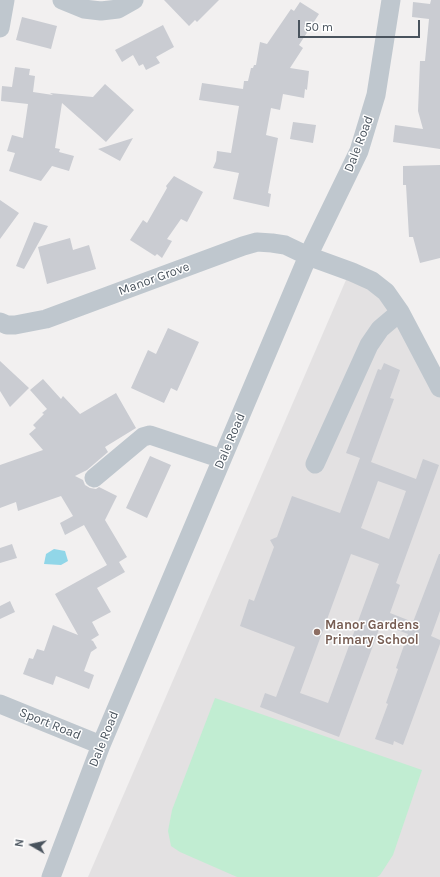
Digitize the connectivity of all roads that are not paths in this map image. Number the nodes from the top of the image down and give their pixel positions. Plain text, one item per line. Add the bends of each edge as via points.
1 (5, 0) edge
2 (62, 0) edge
3 (134, 0) edge
4 (391, 0) edge
5 (0, 28) edge
6 (308, 256) junction
7 (400, 312) junction
8 (0, 322) edge
9 (440, 388) edge
10 (222, 459) junction
11 (314, 464) dead end
12 (94, 478) dead end
13 (0, 704) edge
14 (101, 745) junction
15 (51, 877) edge

1 - 5 street
2 - 3 street via 84,10 101,11 118,9
4 - 6 street, Dale Road via 376,95 364,137
6 - 7 street, Manor Grove via 372,281 386,292
6 - 8 street, Manor Grove via 284,245 257,242 46,319 15,325
6 - 10 street, Dale Road
7 - 9 street, Manor Grove
7 - 11 street via 380,330 369,345
10 - 12 street via 150,435 143,437
10 - 14 street, Dale Road
13 - 14 street, Sport Road
14 - 15 street, Dale Road

